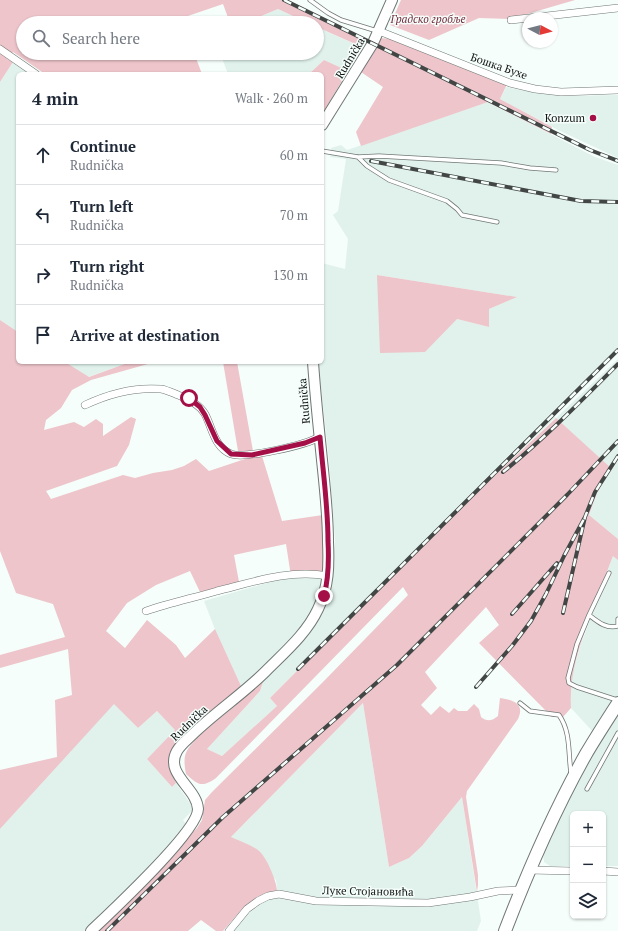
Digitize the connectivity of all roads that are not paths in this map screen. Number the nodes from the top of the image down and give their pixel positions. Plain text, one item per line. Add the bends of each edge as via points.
1 (310, 0) edge
2 (392, 0) edge
3 (618, 8) edge
4 (511, 20) dead end
5 (379, 31) junction
6 (0, 49) edge
7 (33, 72) edge
8 (618, 90) edge
9 (324, 122) edge
10 (324, 151) edge
11 (358, 157) junction
12 (556, 170) dead end
13 (497, 222) dead end
14 (313, 364) edge
15 (84, 405) dead end
16 (320, 437) junction
17 (609, 573) dead end
18 (328, 576) junction
19 (146, 611) dead end
20 (589, 615) junction
21 (618, 619) edge
22 (618, 625) edge
23 (520, 703) dead end
24 (617, 706) edge
25 (618, 733) edge
26 (572, 780) junction
27 (587, 789) dead end
28 (529, 870) junction
29 (570, 871) edge
30 (606, 871) edge
31 (618, 872) edge
32 (520, 890) junction
33 (91, 931) edge
34 (229, 931) edge
35 (505, 931) edge

1 - 5 lane via 341,20
2 - 5 street, Rudnička
3 - 4 street
5 - 8 street, Бошка Бухе via 510,84 561,92
5 - 9 street, Rudnička
6 - 7 street
10 - 11 lane
11 - 12 lane via 501,163
11 - 13 lane via 389,180 447,201 462,214
14 - 16 street, Rudnička
15 - 16 street, Rudnička via 123,391 163,390 189,398 200,407 217,441 231,454 252,455
16 - 18 street, Rudnička via 328,512
17 - 20 lane
18 - 19 street via 302,574 269,578
18 - 33 street, Rudnička via 319,608 310,625 264,673 179,748 175,760 176,770 198,807 194,822 159,864
20 - 22 lane via 606,626 612,628
20 - 24 lane via 576,644 569,683
21 - 22 lane
23 - 26 lane via 530,711 559,715 564,722 568,736
24 - 26 main road
25 - 27 lane
26 - 28 main road
28 - 29 street
28 - 32 main road
30 - 31 street
32 - 34 street, Луке Стојановића via 498,891 428,903 316,901 279,894 258,901
32 - 35 main road

